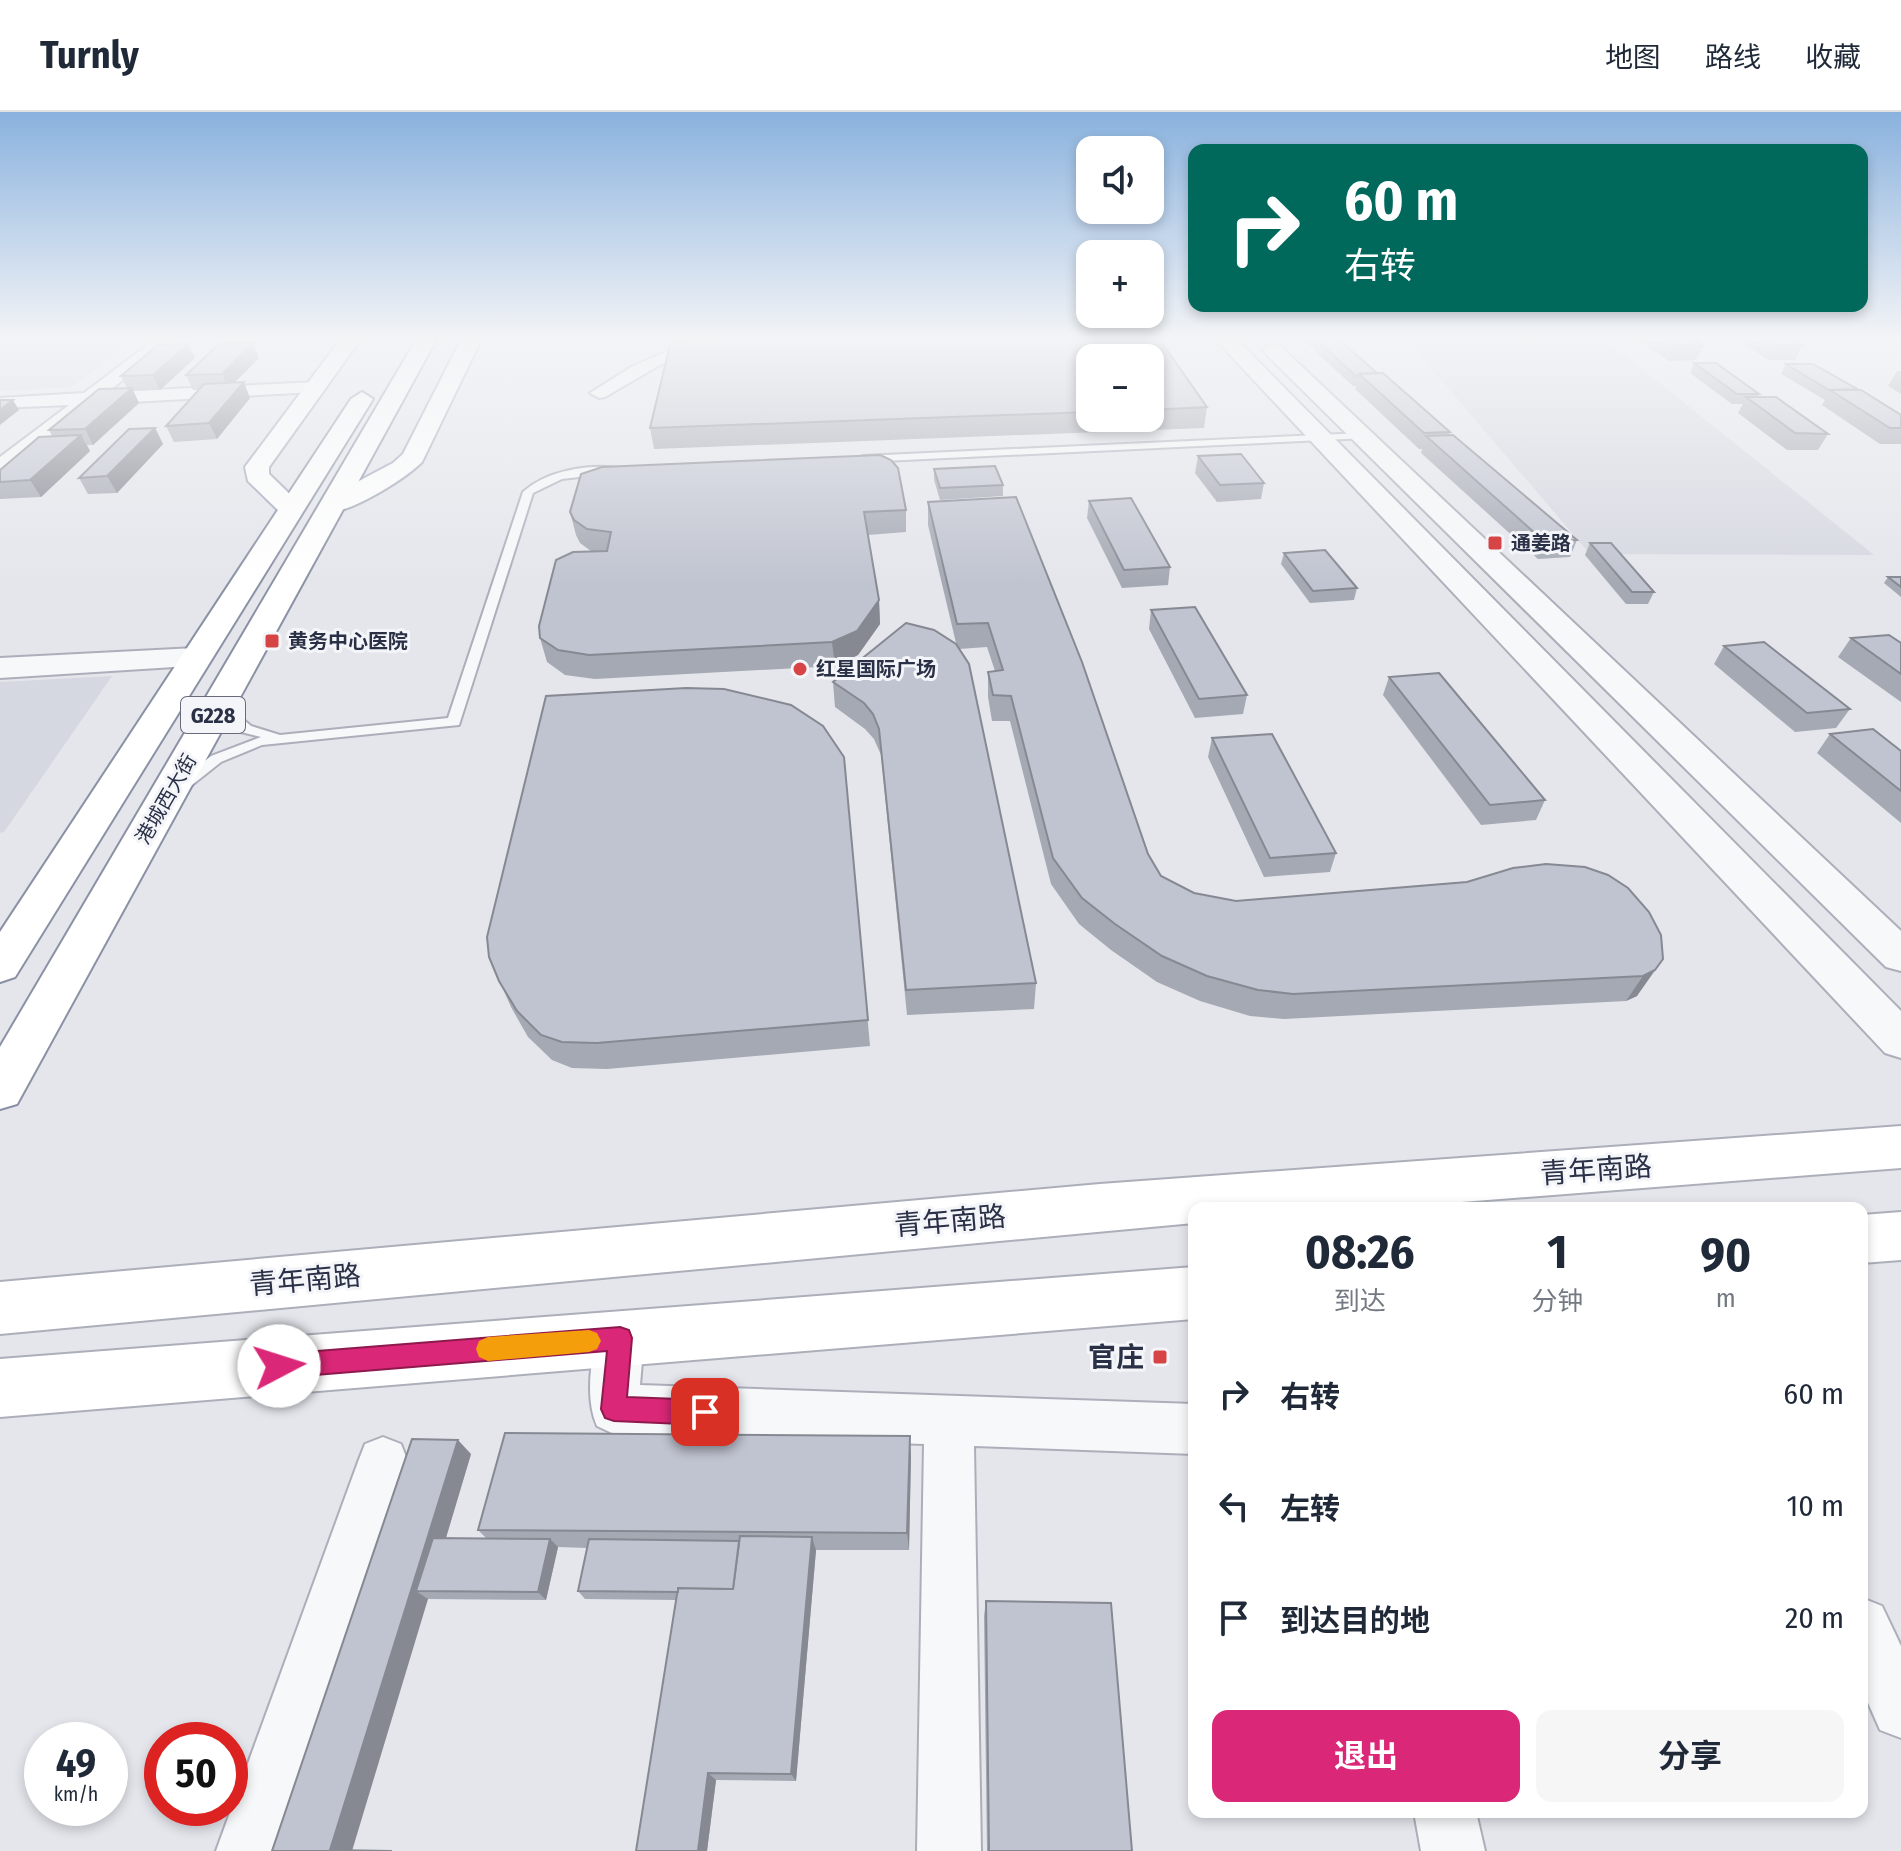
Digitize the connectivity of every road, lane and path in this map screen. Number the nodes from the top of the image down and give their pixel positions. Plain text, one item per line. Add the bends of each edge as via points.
1 (59, 421) edge
2 (291, 421) edge
3 (347, 421) edge
4 (380, 421) edge
5 (431, 421) edge
6 (1303, 421) edge
7 (1348, 421) edge
8 (1363, 436) junction
9 (1319, 438) junction
10 (857, 459) edge
11 (0, 467) edge
12 (634, 469) edge
13 (332, 506) junction
14 (291, 508) junction
15 (195, 658) junction
16 (0, 668) edge
17 (229, 688) junction
18 (288, 736) junction
19 (164, 803) junction
20 (1901, 956) edge
21 (0, 966) edge
22 (1901, 1040) edge
23 (0, 1090) edge
24 (1901, 1147) edge
25 (1901, 1236) edge
26 (1868, 1239) edge
27 (1188, 1293) edge
28 (0, 1308) edge
29 (620, 1338) junction
30 (0, 1388) edge
31 (949, 1421) junction
32 (1188, 1429) edge
33 (383, 1462) dead end
34 (1868, 1639) edge
35 (1901, 1709) edge
36 (1446, 1818) edge
37 (248, 1851) edge
38 (949, 1851) edge
39 (1453, 1851) edge

1 - 11 street
2 - 14 main road via 257,467 257,476
3 - 14 main road, G228
4 - 13 main road, 港城西大街 / G228
5 - 13 main road via 413,457 393,474
6 - 9 street
7 - 8 street
8 - 9 lane
8 - 20 street
9 - 10 lane
9 - 22 street
12 - 18 lane via 558,476 528,492 454,722
13 - 17 main road, 港城西大街 / G228
14 - 15 main road, G228
15 - 16 street
15 - 21 main road, G228
17 - 18 lane via 231,716 246,729
17 - 19 main road, 港城西大街 / G228
18 - 19 lane via 234,749 191,777
19 - 23 main road, 港城西大街 / G228
24 - 28 main road, 青年南路 via 1100,1207
25 - 26 main road
27 - 29 main road
29 - 30 main road
29 - 31 street via 614,1409
31 - 32 street
31 - 38 street
33 - 37 street
34 - 35 street
36 - 39 street

